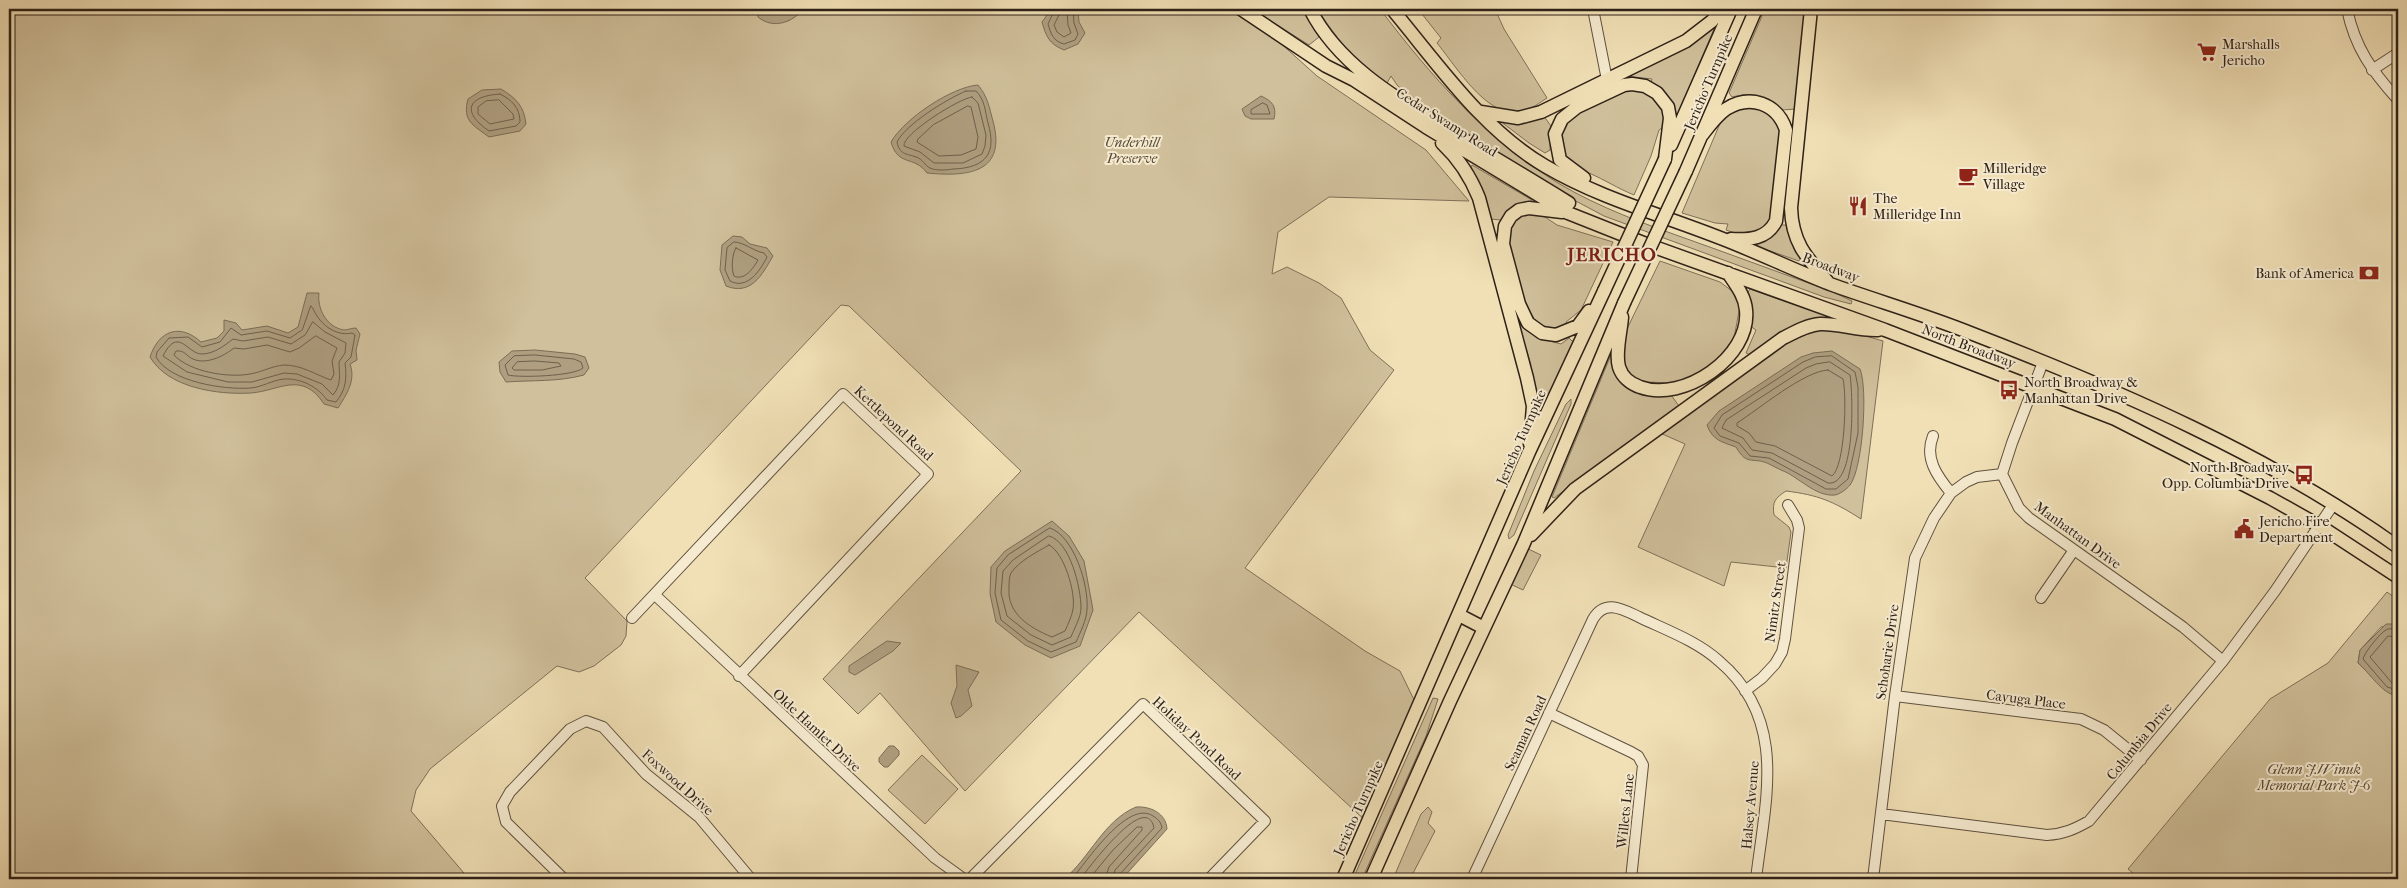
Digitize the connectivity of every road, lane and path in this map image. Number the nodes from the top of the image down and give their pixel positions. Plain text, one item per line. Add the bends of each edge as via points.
1 (1241, 9) edge
2 (1310, 9) edge
3 (1392, 9) edge
4 (1403, 9) edge
5 (1592, 9) edge
6 (1721, 9) edge
7 (1730, 9) edge
8 (1756, 9) edge
9 (1811, 9) edge
10 (2347, 9) edge
11 (1412, 32) junction
12 (2398, 53) edge
13 (2372, 70) junction
14 (1607, 80) junction
15 (2398, 100) edge
16 (1481, 112) junction
17 (1426, 127) junction
18 (1702, 134) junction
19 (1665, 159) junction
20 (1609, 198) junction
21 (1568, 213) junction
22 (1723, 239) junction
23 (1646, 244) junction
24 (1728, 273) junction
25 (1829, 283) junction
26 (1604, 291) junction
27 (1624, 303) junction
28 (1885, 330) junction
29 (2043, 362) junction
30 (2034, 387) junction
31 (1933, 436) dead end
32 (1529, 452) junction
33 (2002, 474) junction
34 (1951, 493) junction
35 (1788, 505) dead end
36 (2333, 505) junction
37 (2320, 526) junction
38 (1524, 543) junction
39 (2398, 547) edge
40 (2074, 550) junction
41 (2398, 576) edge
42 (655, 595) junction
43 (2041, 598) dead end
44 (1610, 607) joint
45 (1459, 615) junction
46 (632, 618) dead end
47 (1484, 628) junction
48 (2222, 661) junction
49 (739, 676) junction
50 (1745, 691) junction
51 (1895, 696) junction
52 (1549, 713) junction
53 (2141, 760) junction
54 (1881, 814) junction
55 (564, 879) edge
56 (751, 879) edge
57 (964, 879) edge
58 (970, 879) edge
59 (1209, 879) edge
60 (1343, 879) edge
61 (1371, 879) edge
62 (1472, 879) edge
63 (1631, 879) edge
64 (1756, 879) edge
65 (1873, 879) edge

1 - 17 main road, Cedar Swamp Road
2 - 23 main road via 1319,27 1348,60 1385,89 1570,204
3 - 11 main road, Cedar Swamp Road
4 - 11 main road
5 - 14 street
6 - 14 main road via 1712,21 1686,41
7 - 19 main road, Jericho Turnpike
8 - 18 main road, Jericho Turnpike
9 - 25 main road via 1791,224 1803,254
10 - 13 street via 2359,46
11 - 16 main road, Cedar Swamp Road via 1446,76
12 - 13 street
13 - 15 street
14 - 16 main road via 1541,112 1518,118
16 - 20 main road, Cedar Swamp Road via 1495,128 1544,166
17 - 21 main road, Cedar Swamp Road
17 - 32 main road via 1453,154 1479,198 1528,378 1533,406
18 - 22 main road via 1725,110 1743,101 1763,104 1774,110 1786,130 1779,208 1773,227 1763,236 1744,240
18 - 27 main road, Jericho Turnpike, bridge
19 - 20 main road via 1670,118 1668,107 1657,93 1645,86 1624,85 1570,111 1555,134 1560,160
19 - 26 main road, Jericho Turnpike, bridge
20 - 22 main road, Broadway
21 - 23 main road, Cedar Swamp Road
21 - 26 main road via 1529,208 1511,216 1505,226 1503,244 1522,314 1528,323 1542,332 1556,335 1578,326
22 - 25 main road, Broadway
23 - 24 main road, North Broadway
24 - 27 main road via 1741,292 1747,312 1744,328 1727,358 1716,369 1692,384 1676,389 1648,390 1632,384 1623,374 1618,360
24 - 28 main road, North Broadway
25 - 29 main road, Broadway
26 - 32 main road, Jericho Turnpike
27 - 38 main road, Jericho Turnpike
28 - 30 main road, North Broadway
28 - 38 main road via 1862,331 1821,324 1783,338 1575,489
29 - 30 street
29 - 36 main road via 2177,419
30 - 33 street
30 - 37 main road, North Broadway via 2115,419 2181,451
31 - 34 street via 1929,446 1933,467
32 - 45 main road, Jericho Turnpike
33 - 34 street, Schoharie Drive via 1977,477
33 - 40 street, Manhattan Drive via 2019,508
34 - 51 street, Schoharie Drive via 1934,518 1915,558
35 - 50 street, Nimitz Street via 1799,528 1785,639 1775,664
36 - 37 street, Columbia Drive
36 - 39 main road
37 - 41 main road, North Broadway
37 - 48 street, Columbia Drive
38 - 47 main road, Jericho Turnpike
40 - 43 street
40 - 48 street, Manhattan Drive via 2183,627
42 - 46 street, Kettlepond Road
42 - 49 street, Olde Hamlet Drive
42 - 49 street, Kettlepond Road via 843,394 928,474
44 - 50 street, Halsey Avenue via 1622,609 1700,646 1720,661
44 - 52 street, Seaman Road via 1597,612
45 - 47 main road
45 - 60 main road, Jericho Turnpike
47 - 61 main road, Jericho Turnpike
48 - 53 street, Columbia Drive
49 - 57 street, Olde Hamlet Drive via 935,858
50 - 64 street, Halsey Avenue via 1765,736 1768,760
51 - 53 street, Cayuga Place via 2081,720 2104,730
51 - 54 street, Schoharie Drive
52 - 62 street, Seaman Road
52 - 63 street, Willets Lane via 1631,752 1643,765
53 - 54 street, Columbia Drive via 2089,821 2061,834 2035,834
54 - 65 street, Schoharie Drive
55 - 56 street, Foxwood Drive via 506,822 502,806 510,792 570,729 586,721 603,727 646,774 699,817
58 - 59 street, Holiday Pond Road via 1142,704 1265,821

